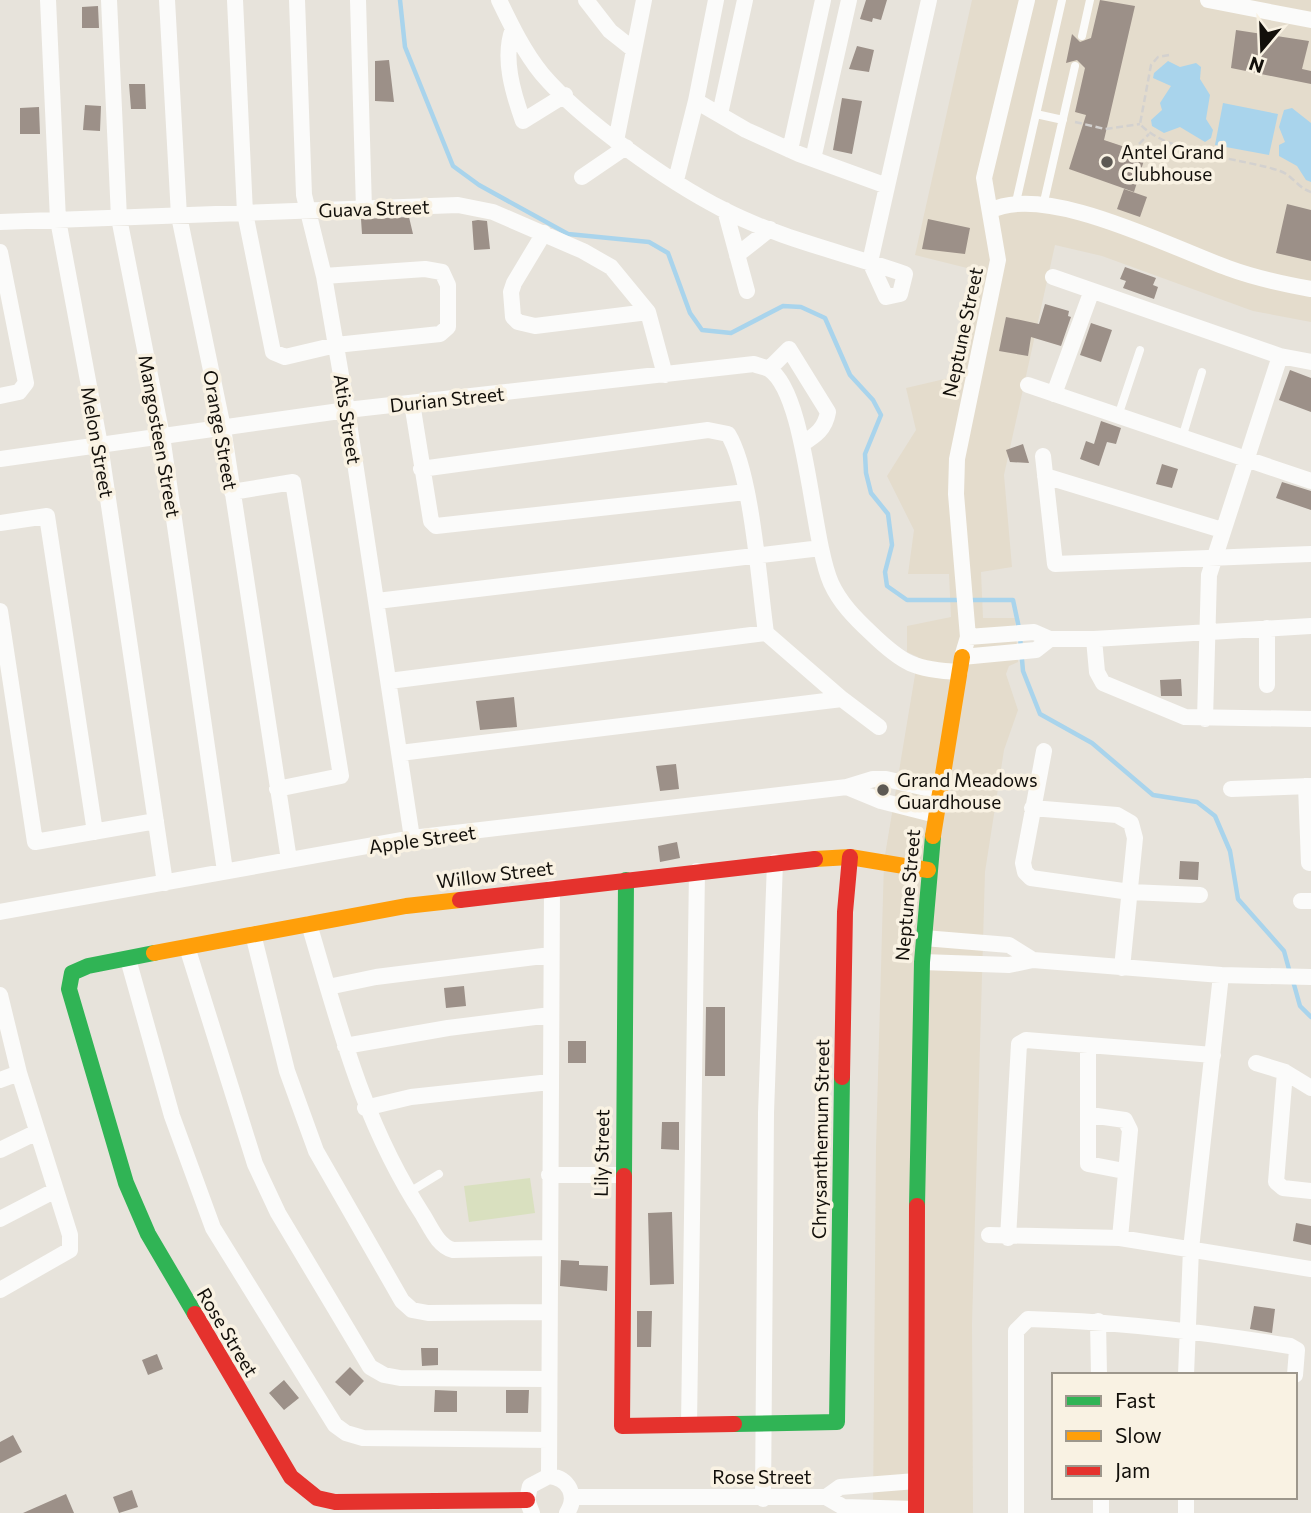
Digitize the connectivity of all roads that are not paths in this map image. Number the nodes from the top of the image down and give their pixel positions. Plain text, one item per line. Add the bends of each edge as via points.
1 (48, 0) edge
2 (109, 0) edge
3 (167, 0) edge
4 (235, 0) edge
5 (298, 0) edge
6 (358, 0) edge
7 (499, 0) edge
8 (586, 0) edge
9 (644, 0) edge
10 (716, 0) edge
11 (745, 0) edge
12 (823, 0) edge
13 (849, 0) edge
14 (929, 0) edge
15 (1027, 0) edge
16 (1062, 0) edge
17 (1090, 0) edge
18 (1208, 0) edge
19 (1311, 20) edge
20 (513, 29) junction
21 (1082, 36) dead end
22 (634, 50) junction
23 (1075, 66) dead end
24 (565, 95) junction
25 (696, 101) junction
26 (720, 114) junction
27 (1036, 114) junction
28 (1063, 120) junction
29 (621, 144) junction
30 (790, 150) junction
31 (813, 159) junction
32 (582, 177) dead end
33 (676, 180) junction
34 (887, 186) junction
35 (1016, 202) junction
36 (1043, 206) junction
37 (365, 209) junction
38 (725, 210) junction
39 (310, 211) junction
40 (990, 211) junction
41 (245, 214) junction
42 (179, 216) junction
43 (120, 218) junction
44 (58, 220) junction
45 (0, 222) edge
46 (770, 229) junction
47 (544, 233) junction
48 (0, 251) edge
49 (737, 254) junction
50 (324, 276) junction
51 (1053, 277) dead end
52 (1311, 289) edge
53 (747, 291) dead end
54 (1091, 293) junction
55 (648, 312) junction
56 (336, 345) junction
57 (1140, 350) dead end
58 (1280, 356) junction
59 (1311, 362) edge
60 (769, 369) junction
61 (1202, 372) dead end
62 (666, 375) junction
63 (1028, 385) dead end
64 (1054, 394) junction
65 (0, 396) edge
66 (412, 403) junction
67 (347, 410) junction
68 (1118, 416) junction
69 (223, 428) junction
70 (162, 436) junction
71 (1182, 438) junction
72 (802, 444) junction
73 (100, 445) junction
74 (1043, 456) dead end
75 (0, 459) edge
76 (1245, 459) junction
77 (421, 469) junction
78 (1045, 476) junction
79 (1310, 478) edge
80 (232, 492) junction
81 (746, 492) junction
82 (0, 523) edge
83 (1222, 530) junction
84 (821, 548) junction
85 (1311, 554) edge
86 (755, 556) junction
87 (1213, 558) junction
88 (377, 601) junction
89 (0, 611) edge
90 (1311, 625) edge
91 (1267, 628) junction
92 (967, 630) junction
93 (1205, 630) junction
94 (766, 633) junction
95 (1050, 639) junction
96 (1094, 639) junction
97 (961, 664) junction
98 (389, 681) junction
99 (1267, 685) dead end
100 (842, 699) junction
101 (1205, 719) junction
102 (1311, 719) edge
103 (879, 727) dead end
104 (1044, 751) dead end
105 (400, 753) junction
106 (905, 783) junction
107 (1308, 786) edge
108 (847, 787) junction
109 (277, 789) junction
110 (1231, 789) dead end
111 (939, 792) junction
112 (899, 806) junction
113 (1032, 808) junction
114 (936, 816) junction
115 (156, 821) junction
116 (95, 832) junction
117 (412, 838) junction
118 (850, 857) junction
119 (289, 860) junction
120 (775, 862) junction
121 (1309, 863) dead end
122 (928, 870) junction
123 (225, 871) junction
124 (697, 871) junction
125 (626, 880) junction
126 (165, 883) junction
127 (552, 888) junction
128 (1130, 892) junction
129 (1200, 895) dead end
130 (0, 912) edge
131 (309, 924) junction
132 (253, 934) junction
133 (924, 938) junction
134 (187, 947) junction
135 (551, 954) junction
136 (128, 958) junction
137 (1033, 960) junction
138 (922, 962) junction
139 (1122, 968) junction
140 (72, 973) joint
141 (1221, 975) junction
142 (1311, 977) edge
143 (328, 987) junction
144 (1, 1006) edge
145 (551, 1015) junction
146 (1088, 1045) junction
147 (345, 1046) junction
148 (1213, 1055) junction
149 (1256, 1063) dead end
150 (1285, 1072) junction
151 (19, 1073) junction
152 (0, 1080) edge
153 (550, 1083) junction
154 (1311, 1088) edge
155 (365, 1108) junction
156 (1090, 1115) junction
157 (37, 1132) junction
158 (0, 1150) edge
159 (1124, 1171) junction
160 (439, 1174) dead end
161 (549, 1175) junction
162 (622, 1175) junction
163 (54, 1191) junction
164 (1311, 1191) edge
165 (408, 1193) junction
166 (0, 1219) edge
167 (989, 1235) dead end
168 (1008, 1238) junction
169 (1120, 1238) junction
170 (548, 1248) junction
171 (1191, 1250) junction
172 (1311, 1269) edge
173 (0, 1290) edge
174 (548, 1312) junction
175 (1098, 1321) junction
176 (1186, 1329) junction
177 (1099, 1373) edge
178 (1186, 1373) edge
179 (1295, 1373) edge
180 (548, 1379) junction
181 (762, 1424) junction
182 (689, 1425) junction
183 (549, 1440) junction
184 (549, 1476) junction
185 (916, 1480) junction
186 (879, 1484) junction
187 (826, 1497) junction
188 (763, 1499) junction
189 (570, 1505) edge
190 (315, 1506) edge
191 (529, 1507) edge
192 (880, 1508) junction
193 (916, 1511) edge
194 (1016, 1513) edge

1 - 44 street, Melon Street
2 - 43 street, Mangosteen Street
3 - 42 street, Orange Street
4 - 41 street
5 - 39 street, Atis Street via 302,176
6 - 37 street
7 - 20 street
8 - 22 street via 610,31
9 - 22 street
10 - 25 street
11 - 26 street
12 - 30 street
13 - 31 street
14 - 34 street
15 - 40 street, Neptune Street via 984,178
16 - 27 lane
17 - 21 lane
18 - 19 street
20 - 24 street via 542,74
20 - 24 street via 506,45 523,121
22 - 29 street
23 - 28 lane
24 - 29 street
25 - 26 street
25 - 33 street
26 - 30 street
27 - 28 lane
27 - 35 lane
28 - 36 lane
29 - 32 street
29 - 33 street
30 - 31 street
31 - 34 street
33 - 38 street
34 - 46 street via 870,262
35 - 36 street
35 - 40 street
36 - 52 street via 1113,223 1231,270
37 - 39 street, Guava Street
37 - 47 street, Guava Street via 474,207
38 - 46 street
38 - 49 street
39 - 41 street, Guava Street
39 - 50 street, Atis Street
40 - 92 street, Neptune Street via 998,260 957,459
41 - 42 street, Guava Street
41 - 56 street via 272,347 278,356
42 - 43 street, Guava Street
42 - 69 street, Orange Street
43 - 44 street, Guava Street
43 - 70 street, Mangosteen Street
44 - 45 street, Guava Street
44 - 73 street, Melon Street
46 - 49 street
47 - 55 street, Guava Street via 611,267
47 - 55 street via 511,292 513,317 518,322 535,326
48 - 65 street via 26,383 19,392
49 - 53 street
50 - 56 street, Atis Street
50 - 56 street via 435,269 442,272 447,285 449,321 445,331
51 - 54 street
54 - 58 street
54 - 64 street
55 - 62 street, Guava Street
56 - 67 street, Atis Street
57 - 68 lane
58 - 59 street
58 - 76 street
60 - 62 street, Durian Street via 738,364
60 - 72 street via 785,390
60 - 72 street via 789,349 828,412 818,434
61 - 71 lane
62 - 66 street, Durian Street
63 - 64 street
64 - 68 street
66 - 67 street, Durian Street
66 - 77 street
67 - 69 street, Durian Street
67 - 88 street, Atis Street
68 - 71 street
69 - 70 street, Durian Street
69 - 80 street, Orange Street
70 - 73 street, Durian Street
70 - 123 street, Mangosteen Street
71 - 76 street
72 - 84 street
73 - 75 street, Durian Street
73 - 115 street, Melon Street
74 - 78 street
76 - 79 street
76 - 83 street
77 - 81 street via 720,430 734,444
77 - 81 street via 430,521 443,527
78 - 83 street
78 - 87 street via 1055,564
80 - 109 street, Orange Street
80 - 109 street via 293,482 341,776
81 - 86 street
82 - 116 street via 47,516
83 - 87 street
84 - 86 street
84 - 97 street via 837,596 892,654 915,667
85 - 87 street
86 - 88 street
86 - 94 street
87 - 93 street
88 - 98 street, Atis Street
89 - 116 street via 35,842
90 - 91 street
91 - 93 street
91 - 99 street
92 - 95 street via 1034,632
92 - 97 street, Neptune Street
93 - 96 street
93 - 101 street
94 - 98 street
94 - 100 street
95 - 96 street
95 - 97 street via 1036,650
96 - 101 street via 1097,673 1103,683 1185,717
97 - 111 street, Neptune Street
98 - 105 street, Atis Street
100 - 103 street
100 - 105 street
101 - 102 street
104 - 113 street
105 - 117 street, Atis Street
106 - 108 street, Apple Street via 873,779
106 - 111 street, Apple Street
106 - 112 lane
107 - 110 street
107 - 121 street
108 - 112 street, Apple Street
108 - 117 street, Apple Street
109 - 119 street, Orange Street
111 - 114 street, Neptune Street
112 - 114 street, Apple Street
113 - 128 street via 1117,815 1130,823 1135,838
113 - 128 street via 1023,863 1031,878
114 - 122 street, Neptune Street
115 - 116 street
115 - 126 street, Melon Street
117 - 119 street, Apple Street
118 - 120 street, Willow Street
118 - 122 street, Willow Street
118 - 181 street, Chrysanthemum Street via 845,912 837,1422
119 - 123 street, Apple Street
120 - 124 street, Willow Street
120 - 181 street
122 - 133 street, Neptune Street
123 - 126 street, Apple Street
124 - 125 street, Willow Street
124 - 182 street
125 - 127 street, Willow Street
125 - 162 street, Lily Street
126 - 130 street, Apple Street
127 - 131 street, Willow Street via 406,906
127 - 135 street
128 - 129 street
128 - 139 street
131 - 132 street, Willow Street
131 - 143 street
132 - 134 street, Willow Street
132 - 174 street via 287,1071 316,1151 402,1301 412,1310 428,1313
133 - 137 street via 1009,945
133 - 138 street, Neptune Street
134 - 136 street, Willow Street
134 - 180 street via 255,1164 278,1213 370,1367 400,1378
135 - 143 street
135 - 145 street
136 - 140 street, Willow Street
136 - 183 street via 172,1116 214,1228 335,1425 363,1438
137 - 138 street via 1009,965
137 - 139 street
138 - 185 street, Neptune Street via 914,1333
139 - 141 street
140 - 190 street, Rose Street via 69,989 115,1149 148,1234 291,1477
141 - 142 street
141 - 148 street
143 - 147 street
144 - 151 street
145 - 147 street
145 - 153 street
146 - 148 street
146 - 156 street
146 - 168 street via 1026,1040 1019,1044
147 - 155 street
148 - 171 street
149 - 150 street
150 - 154 street
150 - 164 street via 1276,1182 1283,1188
151 - 152 street
151 - 157 street
153 - 155 street via 424,1095
153 - 161 street
155 - 165 street
156 - 159 street via 1088,1164
156 - 159 street via 1129,1124
157 - 158 street
157 - 163 street
159 - 169 street
160 - 165 lane
161 - 162 street
161 - 170 street
162 - 182 street, Lily Street via 622,1426
163 - 166 street
163 - 173 street via 70,1236 70,1250
165 - 170 street via 446,1248
167 - 168 street
168 - 169 street
169 - 171 street
170 - 174 street
171 - 172 street
171 - 176 street
174 - 180 street
175 - 176 street
175 - 177 street
175 - 194 street via 1028,1319 1016,1331
176 - 178 street
176 - 179 street via 1290,1346 1297,1350
180 - 183 street
181 - 182 street
181 - 188 street
183 - 184 street
184 - 189 street via 562,1479
184 - 191 street via 535,1481
185 - 186 street, Rose Street
185 - 193 street, Neptune Street
186 - 187 street, Rose Street via 839,1487
186 - 192 street
187 - 188 street, Rose Street
187 - 192 street, Rose Street via 843,1507
188 - 189 street, Rose Street
190 - 191 street, Rose Street via 335,1502
192 - 193 street, Rose Street

